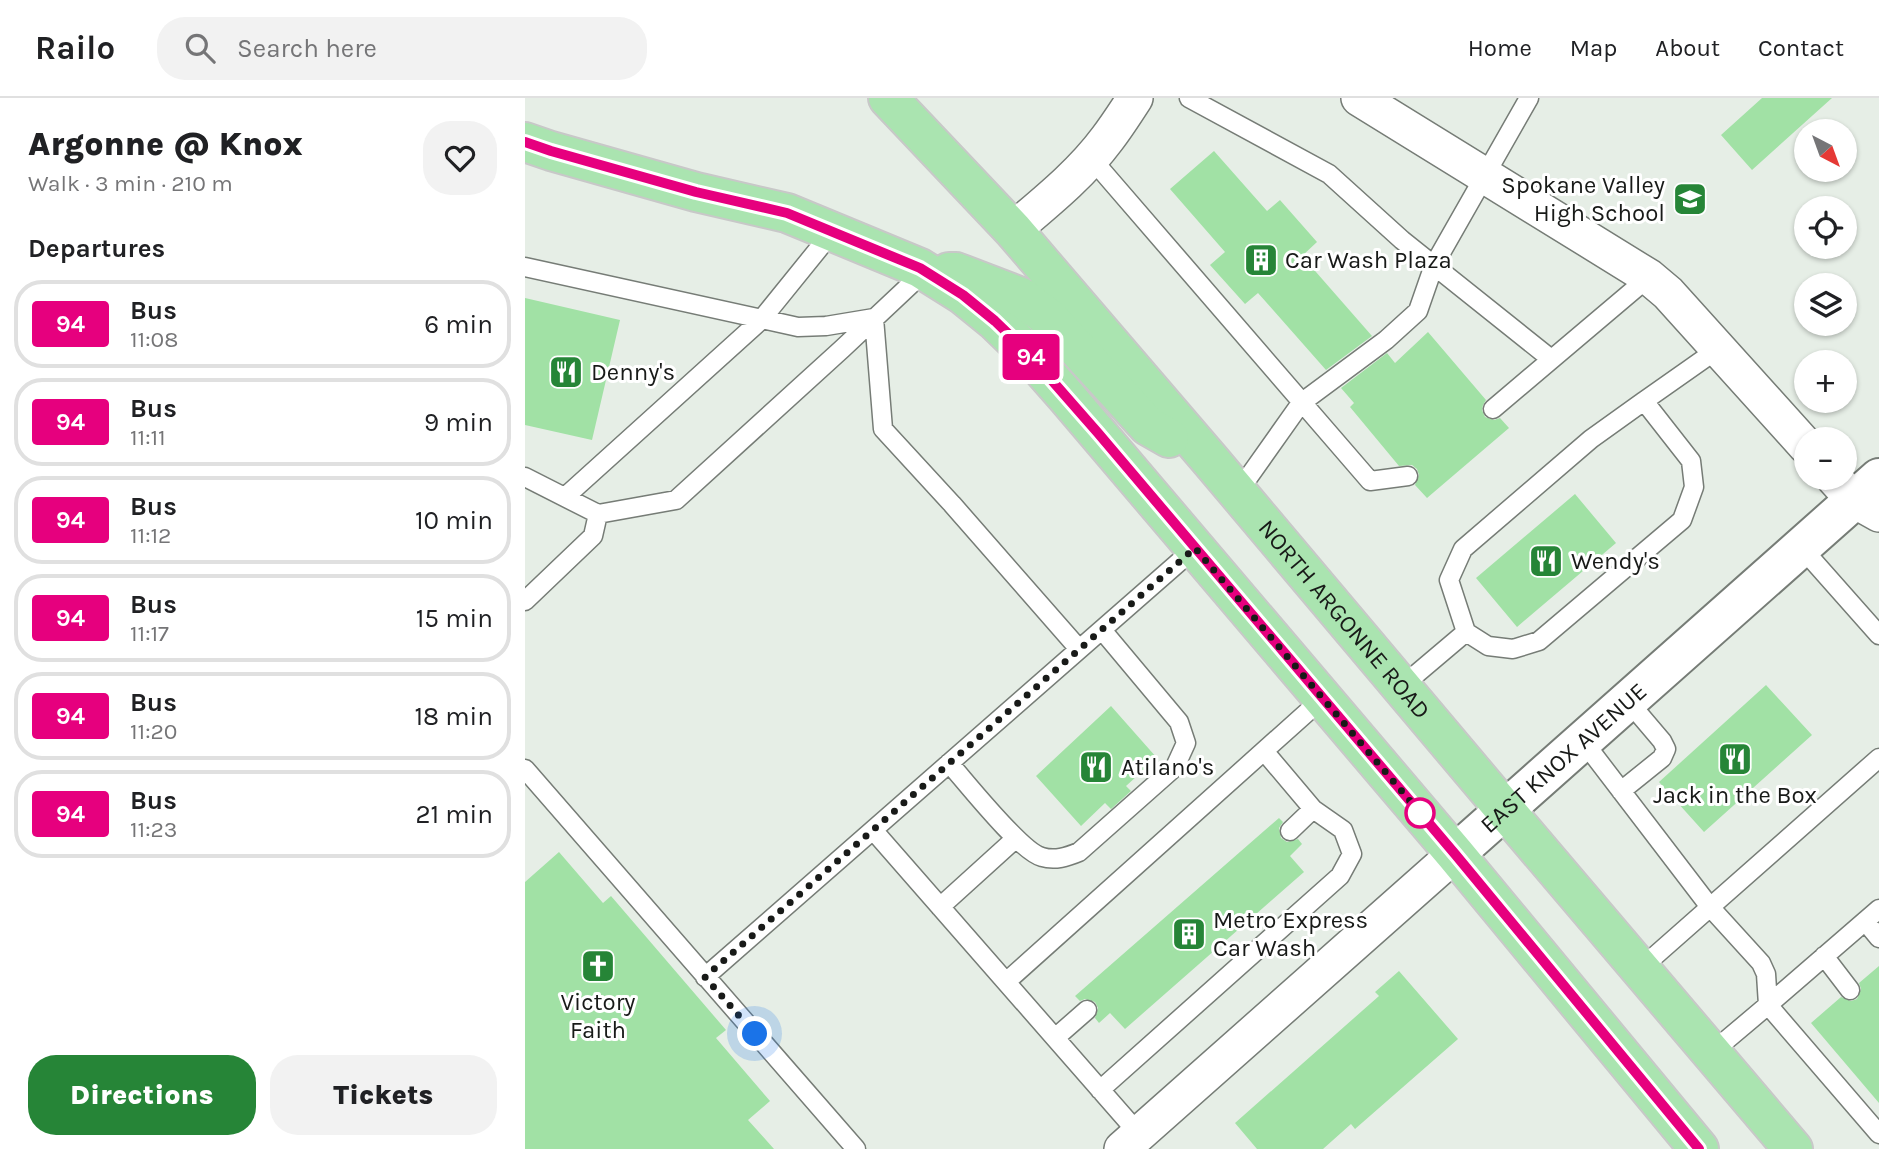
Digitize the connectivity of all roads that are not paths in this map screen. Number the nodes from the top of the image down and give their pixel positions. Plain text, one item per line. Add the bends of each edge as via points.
1 (888, 98) edge
2 (1135, 98) edge
3 (1189, 98) edge
4 (1359, 98) edge
5 (1529, 98) edge
6 (525, 142) edge
7 (1091, 158) junction
8 (1485, 176) junction
9 (1013, 230) junction
10 (833, 231) junction
11 (1434, 265) junction
12 (525, 267) edge
13 (925, 271) junction
14 (1649, 277) junction
15 (874, 318) junction
16 (761, 320) junction
17 (1718, 349) junction
18 (1551, 359) junction
19 (1644, 401) junction
20 (1301, 402) junction
21 (1493, 409) dead end
22 (1794, 433) edge
23 (1212, 461) junction
24 (1408, 476) dead end
25 (525, 477) edge
26 (1238, 492) junction
27 (1862, 492) edge
28 (565, 497) junction
29 (598, 514) junction
30 (1195, 548) junction
31 (1801, 548) junction
32 (525, 601) edge
33 (1102, 630) junction
34 (1466, 632) junction
35 (1879, 635) edge
36 (1079, 649) junction
37 (1401, 687) junction
38 (1322, 698) junction
39 (1628, 701) junction
40 (1583, 741) junction
41 (1264, 751) junction
42 (1879, 758) edge
43 (949, 764) junction
44 (525, 769) edge
45 (1621, 791) junction
46 (1313, 810) junction
47 (1504, 810) junction
48 (873, 830) junction
49 (1290, 831) dead end
50 (1015, 839) junction
51 (1455, 854) junction
52 (940, 907) junction
53 (1710, 907) junction
54 (1872, 915) edge
55 (1879, 938) edge
56 (1824, 956) junction
57 (1640, 969) junction
58 (705, 977) junction
59 (1006, 982) junction
60 (1850, 990) dead end
61 (1768, 1004) junction
62 (1087, 1010) dead end
63 (1055, 1038) junction
64 (1711, 1053) junction
65 (1100, 1090) junction
66 (1879, 1134) edge
67 (1131, 1142) edge
68 (856, 1149) edge
69 (1699, 1149) edge
70 (1793, 1149) edge

1 - 9 main road, NORTH ARGONNE ROAD
2 - 7 street
3 - 11 lane via 1329,174
4 - 8 street
5 - 8 lane
6 - 10 main road via 696,192 787,213
7 - 9 street
7 - 20 lane
8 - 11 lane
8 - 14 street
9 - 23 main road, NORTH ARGONNE ROAD
10 - 13 main road
10 - 16 lane
11 - 18 lane
11 - 20 lane via 1418,311
12 - 16 lane
13 - 15 lane
13 - 23 main road via 956,272 1021,297 1050,319 1147,426
13 - 30 main road via 963,295 1027,352
14 - 17 street
14 - 18 lane
15 - 16 lane via 798,327
15 - 29 lane via 676,500
15 - 36 lane via 883,429
16 - 28 lane
17 - 19 lane
17 - 22 street
18 - 21 lane
19 - 34 lane via 1591,439 1463,549 1449,580
19 - 34 lane via 1691,461 1694,487 1682,520 1539,641 1513,649 1488,646
20 - 24 lane via 1370,481
20 - 26 lane
23 - 26 main road, NORTH ARGONNE ROAD
25 - 28 lane
26 - 37 main road, NORTH ARGONNE ROAD
27 - 31 street, EAST KNOX AVENUE
28 - 29 lane
29 - 32 lane via 593,536
30 - 33 lane
30 - 38 main road
31 - 35 lane
31 - 39 street, EAST KNOX AVENUE
33 - 36 lane
33 - 50 lane via 1179,722 1186,743 1175,767 1079,852 1063,859 1039,857
34 - 37 lane
36 - 43 lane
37 - 47 main road, NORTH ARGONNE ROAD
38 - 41 lane
38 - 51 main road
39 - 40 street, EAST KNOX AVENUE
39 - 45 lane via 1665,749 1663,758
40 - 45 lane
40 - 47 street, EAST KNOX AVENUE
41 - 46 lane
41 - 59 lane
42 - 53 lane
43 - 48 lane
43 - 50 lane
44 - 58 lane
45 - 53 lane
46 - 49 lane
46 - 65 lane via 1343,830 1352,854 1340,876
47 - 51 street, EAST KNOX AVENUE
47 - 57 main road, NORTH ARGONNE ROAD
48 - 52 lane
48 - 58 lane
50 - 52 lane
51 - 67 street, EAST KNOX AVENUE
51 - 69 main road
52 - 59 lane
53 - 57 lane
53 - 61 lane via 1761,963
54 - 55 lane
54 - 56 lane
56 - 60 lane
56 - 61 lane
57 - 64 main road, NORTH ARGONNE ROAD
58 - 68 lane
59 - 63 lane
61 - 64 lane
61 - 66 lane
62 - 63 lane
63 - 65 lane
64 - 70 main road, NORTH ARGONNE ROAD
65 - 67 lane

